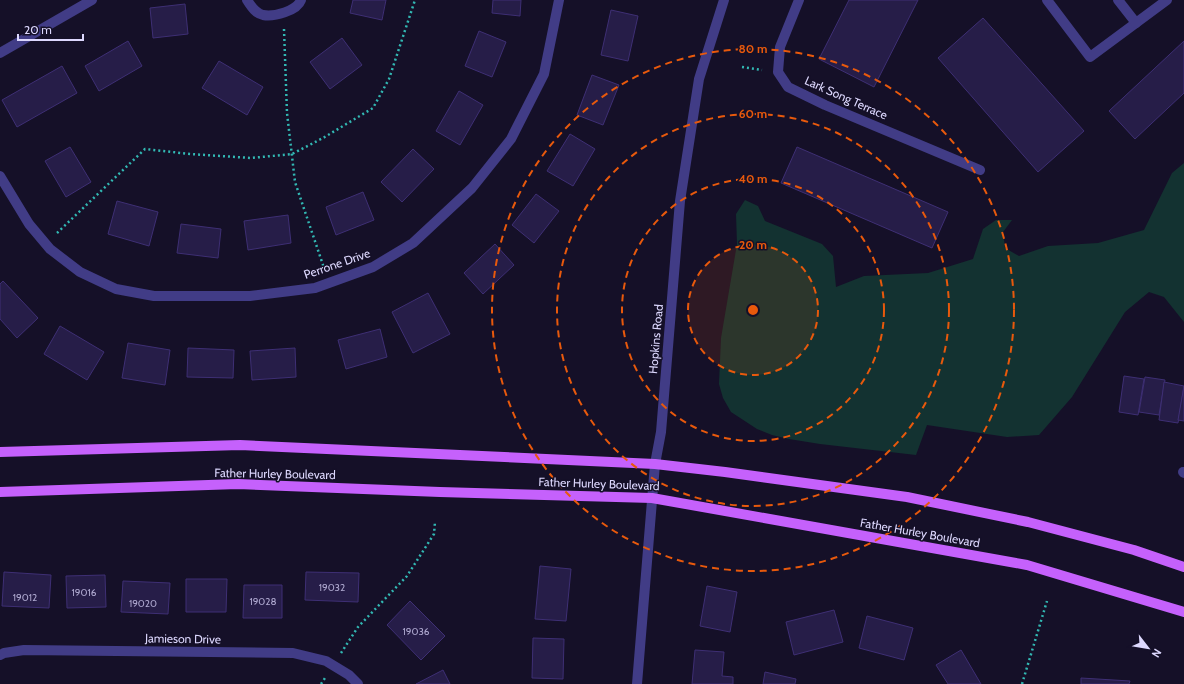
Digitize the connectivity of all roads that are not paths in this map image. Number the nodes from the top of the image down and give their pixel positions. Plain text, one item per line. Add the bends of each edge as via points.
1 (92, 0) edge
2 (247, 0) edge
3 (301, 0) edge
4 (559, 0) edge
5 (724, 0) edge
6 (799, 0) edge
7 (1047, 0) edge
8 (1118, 0) edge
9 (1167, 0) edge
10 (1136, 23) junction
11 (0, 53) edge
12 (980, 170) dead end
13 (0, 176) edge
14 (0, 452) edge
15 (655, 464) junction
16 (0, 492) edge
17 (652, 498) junction
18 (1184, 567) edge
19 (1184, 612) edge
20 (0, 655) edge
21 (358, 684) edge
22 (636, 684) edge

1 - 11 street
2 - 3 street via 252,9 262,15 283,14
4 - 13 street, Perrone Drive via 544,74 511,139 472,188 413,243 373,267 315,288 250,296 154,296 116,289 80,272 50,249 29,224
5 - 15 street, Hopkins Road via 699,79 680,201 661,432
6 - 12 street, Lark Song Terrace via 780,47 778,72 788,87
7 - 10 street via 1090,56
8 - 10 street
9 - 10 street
14 - 15 main road, Father Hurley Boulevard via 240,445
15 - 17 street, Hopkins Road
15 - 18 main road, Father Hurley Boulevard via 907,497 1028,522 1134,550
16 - 17 main road, Father Hurley Boulevard via 238,484
17 - 19 main road, Father Hurley Boulevard via 1027,566
17 - 22 street, Hopkins Road
20 - 21 street, Jamieson Drive via 24,650 293,653 326,661 349,675

